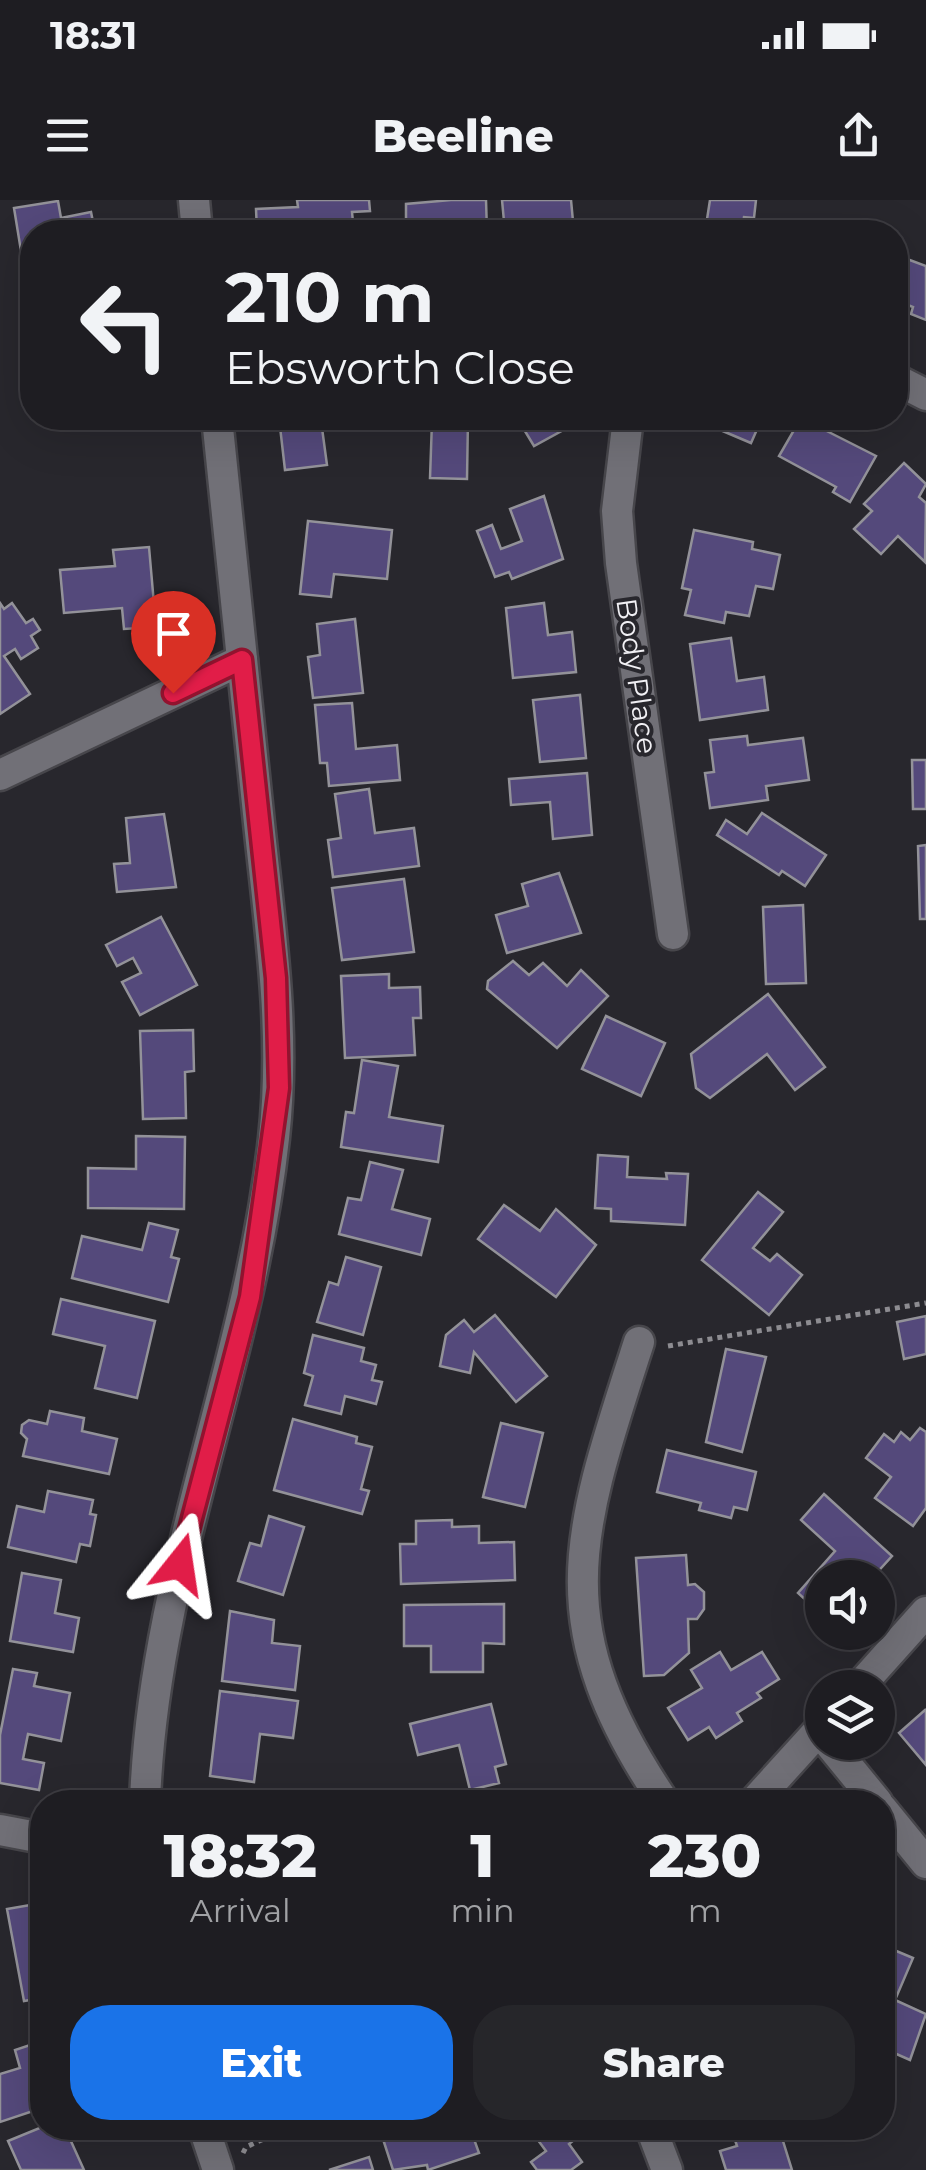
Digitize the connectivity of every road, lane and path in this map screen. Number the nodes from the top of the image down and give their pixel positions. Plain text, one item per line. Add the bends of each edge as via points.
1 (218, 430) edge
2 (627, 430) edge
3 (242, 660) junction
4 (0, 775) edge
5 (674, 934) dead end
6 (926, 1303) edge
7 (640, 1342) joint
8 (926, 1612) edge
9 (874, 1670) edge
10 (805, 1752) edge
11 (844, 1760) edge
12 (146, 1790) edge
13 (656, 1790) edge
14 (766, 1790) edge
15 (867, 1790) edge
16 (895, 1826) edge
17 (0, 1830) edge
18 (30, 1836) edge
19 (926, 1863) edge
20 (227, 2140) edge
21 (235, 2140) edge
22 (656, 2140) edge
23 (229, 2167) edge
24 (666, 2170) edge

1 - 3 street
2 - 5 street, Body Place via 617,511 621,564
3 - 4 street
3 - 12 street via 276,978 279,1088 250,1297 156,1670
6 - 7 path via 676,1348
7 - 13 street via 592,1486 582,1578 587,1638 602,1695
8 - 9 street
10 - 14 street
11 - 15 street
16 - 19 street
17 - 18 street
20 - 23 street
21 - 23 path via 246,2147
22 - 24 street

